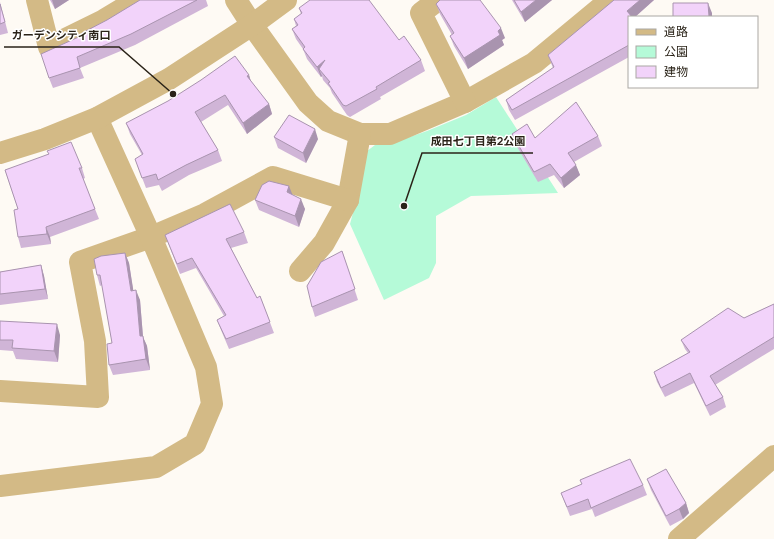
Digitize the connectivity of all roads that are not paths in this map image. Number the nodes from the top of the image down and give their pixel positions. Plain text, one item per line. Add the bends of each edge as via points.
1 (36, 0) edge
2 (137, 0) edge
3 (236, 0) edge
4 (286, 0) edge
5 (438, 0) edge
6 (610, 0) edge
7 (252, 25) junction
8 (465, 102) junction
9 (97, 118) junction
10 (360, 134) junction
11 (0, 153) edge
12 (348, 200) junction
13 (151, 237) junction
14 (300, 271) dead end
15 (0, 391) edge
16 (774, 456) edge
17 (0, 486) edge
18 (679, 539) edge

1 - 2 street via 49,47 104,20
3 - 7 street
4 - 7 street
5 - 8 street via 421,13
6 - 8 street via 534,63
7 - 9 street via 169,79
7 - 10 street via 308,103 328,121
8 - 10 street via 390,134
9 - 11 street via 45,139
9 - 13 street
10 - 12 street
12 - 13 street via 273,177 205,214
12 - 14 street via 324,243
13 - 15 street via 80,262 95,341 98,397
13 - 17 street via 206,366 212,404 195,444 156,467
16 - 18 street

